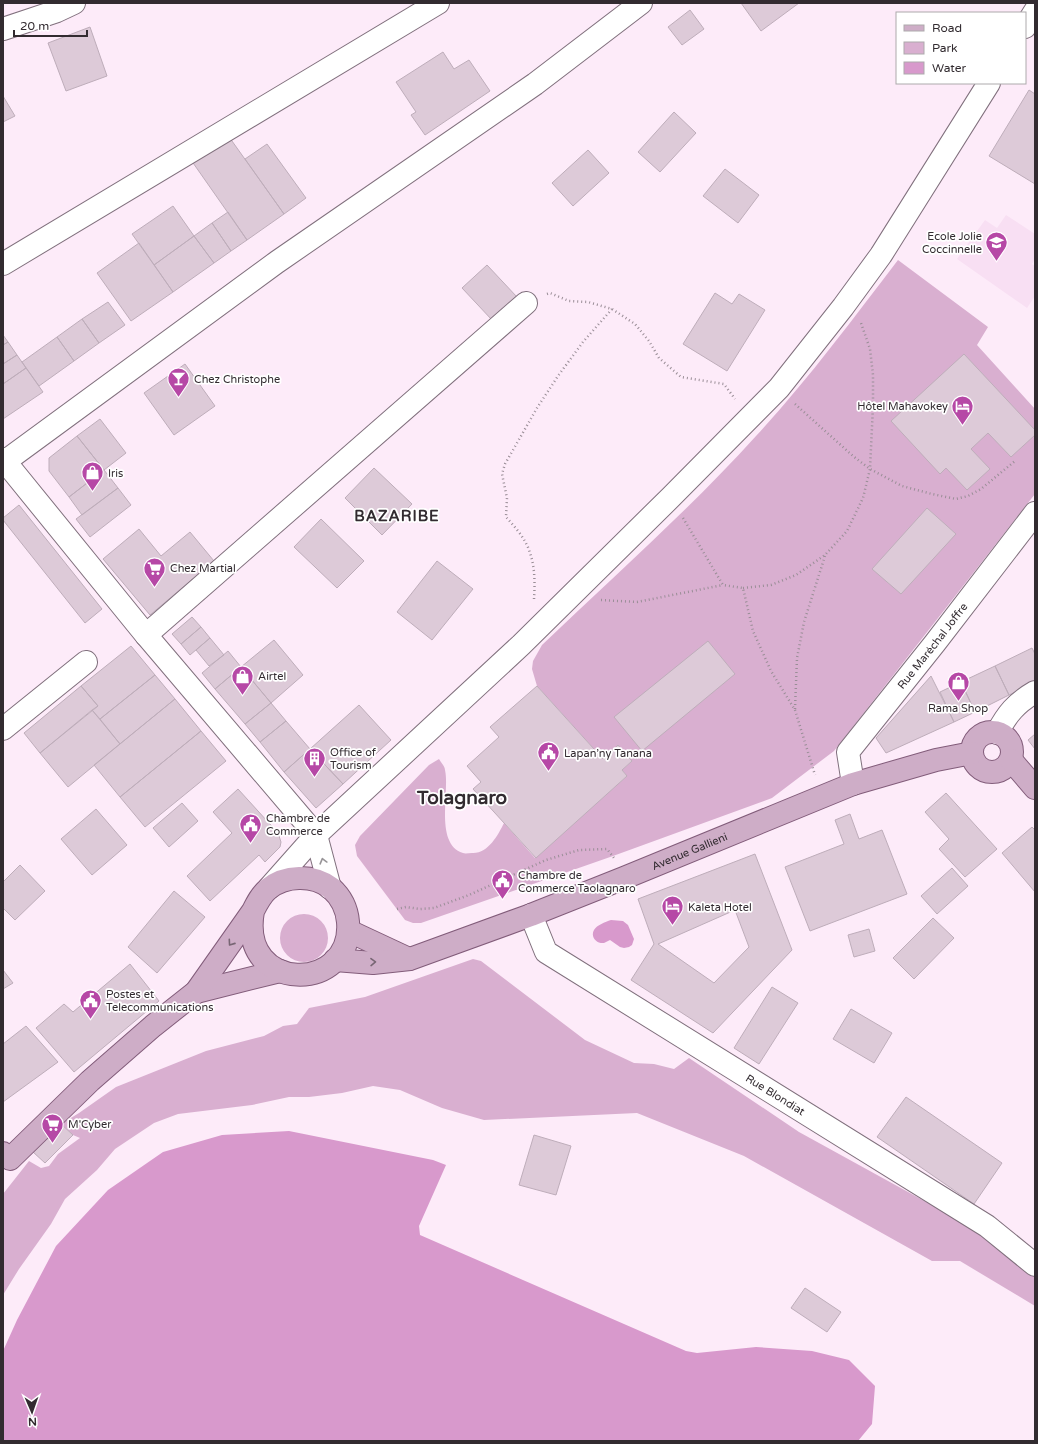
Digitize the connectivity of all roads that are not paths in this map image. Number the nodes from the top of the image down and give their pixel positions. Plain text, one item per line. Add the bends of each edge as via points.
1 (74, 3) edge
2 (438, 3) edge
3 (641, 3) edge
4 (1035, 11) edge
5 (1026, 25) edge
6 (3, 29) edge
7 (988, 84) edge
8 (3, 264) edge
9 (526, 303) road end
10 (4, 461) edge
11 (1035, 513) edge
12 (146, 635) junction
13 (86, 662) dead end
14 (1035, 692) edge
15 (3, 729) edge
16 (997, 733) junction
17 (972, 753) junction
18 (1011, 760) junction
19 (853, 784) junction
20 (1035, 788) edge
21 (316, 834) junction
22 (269, 888) junction
23 (330, 888) junction
24 (253, 911) junction
25 (531, 915) junction
26 (349, 931) junction
27 (410, 959) junction
28 (335, 960) junction
29 (280, 971) junction
30 (196, 992) junction
31 (5, 1160) edge
32 (1035, 1265) edge

1 - 6 street
2 - 8 street
3 - 10 street via 535,84 277,262
4 - 5 street
7 - 21 street via 881,255 779,388 515,651
9 - 12 street
10 - 12 street
11 - 19 street, Rue Maréchal Joffre via 848,752
12 - 21 street
13 - 15 street
14 - 16 street via 1007,715
16 - 17 main road via 979,737
16 - 18 main road via 1002,734 1010,743
17 - 18 main road via 977,766 988,772 1002,770
17 - 19 main road, Avenue Gallieni via 936,760
18 - 20 main road
19 - 25 main road, Avenue Gallieni
21 - 22 street
23 -> 21 street
22 - 23 main road via 283,880 299,877 315,880
22 - 24 main road via 259,898
23 - 26 main road via 344,905 348,915
24 - 29 main road via 252,939 267,963
24 -> 30 main road
25 - 27 main road, Avenue Gallieni
25 - 32 street, Rue Blondiat via 546,952 987,1226
26 - 27 main road
26 - 28 main road via 345,947
28 -> 27 main road, Avenue Gallieni via 372,963
28 - 29 main road via 324,969 310,974 294,975
29 - 30 main road
30 - 31 main road via 90,1081

